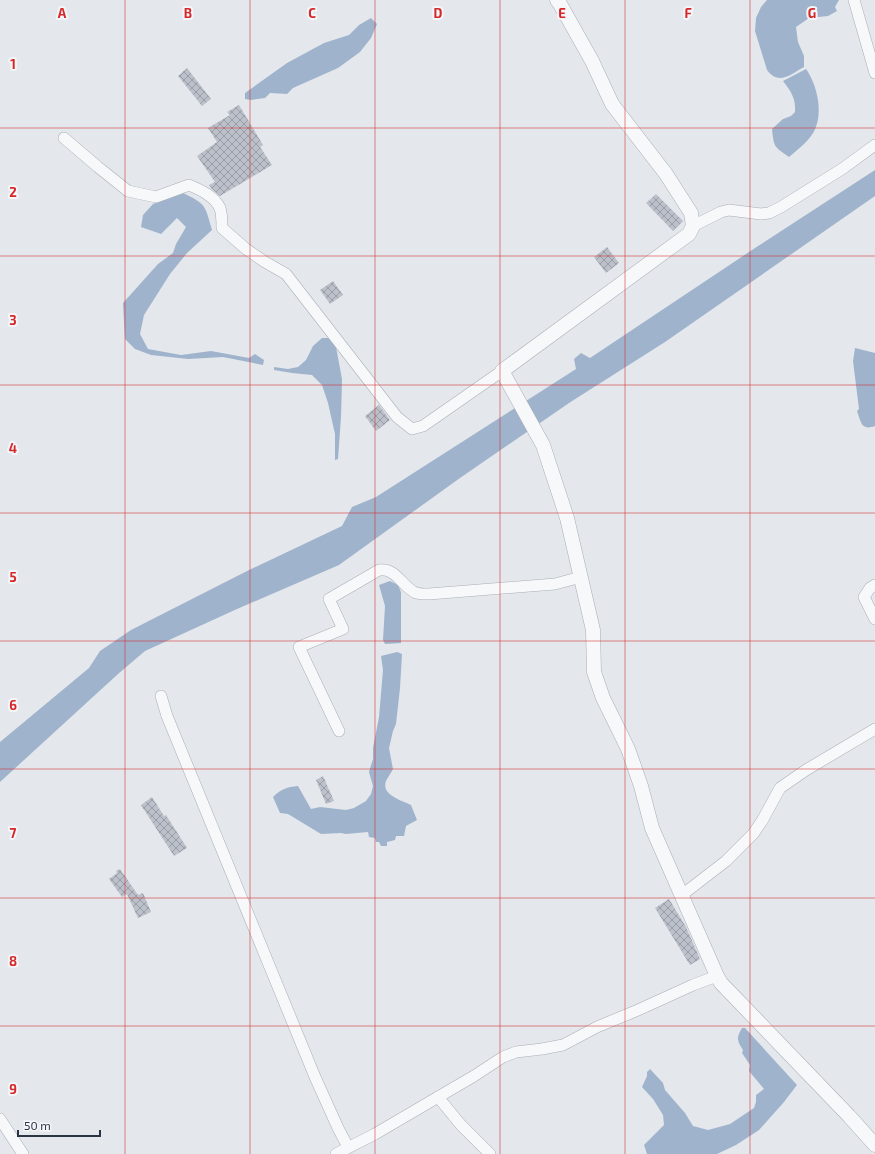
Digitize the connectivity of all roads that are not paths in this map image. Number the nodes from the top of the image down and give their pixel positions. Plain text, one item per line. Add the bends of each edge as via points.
1 (556, 0) edge
2 (854, 0) edge
3 (875, 73) edge
4 (64, 138) dead end
5 (875, 145) edge
6 (693, 226) junction
7 (502, 371) junction
8 (580, 576) junction
9 (875, 586) edge
10 (875, 619) edge
11 (162, 696) dead end
12 (875, 730) edge
13 (339, 731) dead end
14 (682, 895) junction
15 (717, 976) junction
16 (438, 1097) junction
17 (0, 1119) edge
18 (875, 1145) edge
19 (348, 1147) junction
20 (23, 1154) edge
21 (336, 1154) edge
22 (490, 1154) edge

1 - 6 street via 592,61 612,104 666,174 691,213
2 - 3 street
4 - 7 street via 128,191 156,197 189,185 213,198 221,209 222,228 246,249 286,274 397,417 412,428 423,426
5 - 6 street via 842,170 769,213 729,210
6 - 7 street via 689,234
7 - 8 street via 543,445 567,518
8 - 13 street via 555,584 418,594 385,569 379,570 329,600 343,629 299,647
8 - 14 street via 593,630 594,672 603,698 628,749 652,828
9 - 10 street via 870,588 864,597
11 - 19 street via 167,716 315,1077
12 - 14 street via 780,788 753,834 726,862
14 - 15 street
15 - 16 street via 597,1027 563,1045 516,1052 503,1057
15 - 18 street
16 - 19 street
16 - 22 street
17 - 20 street
19 - 21 street

